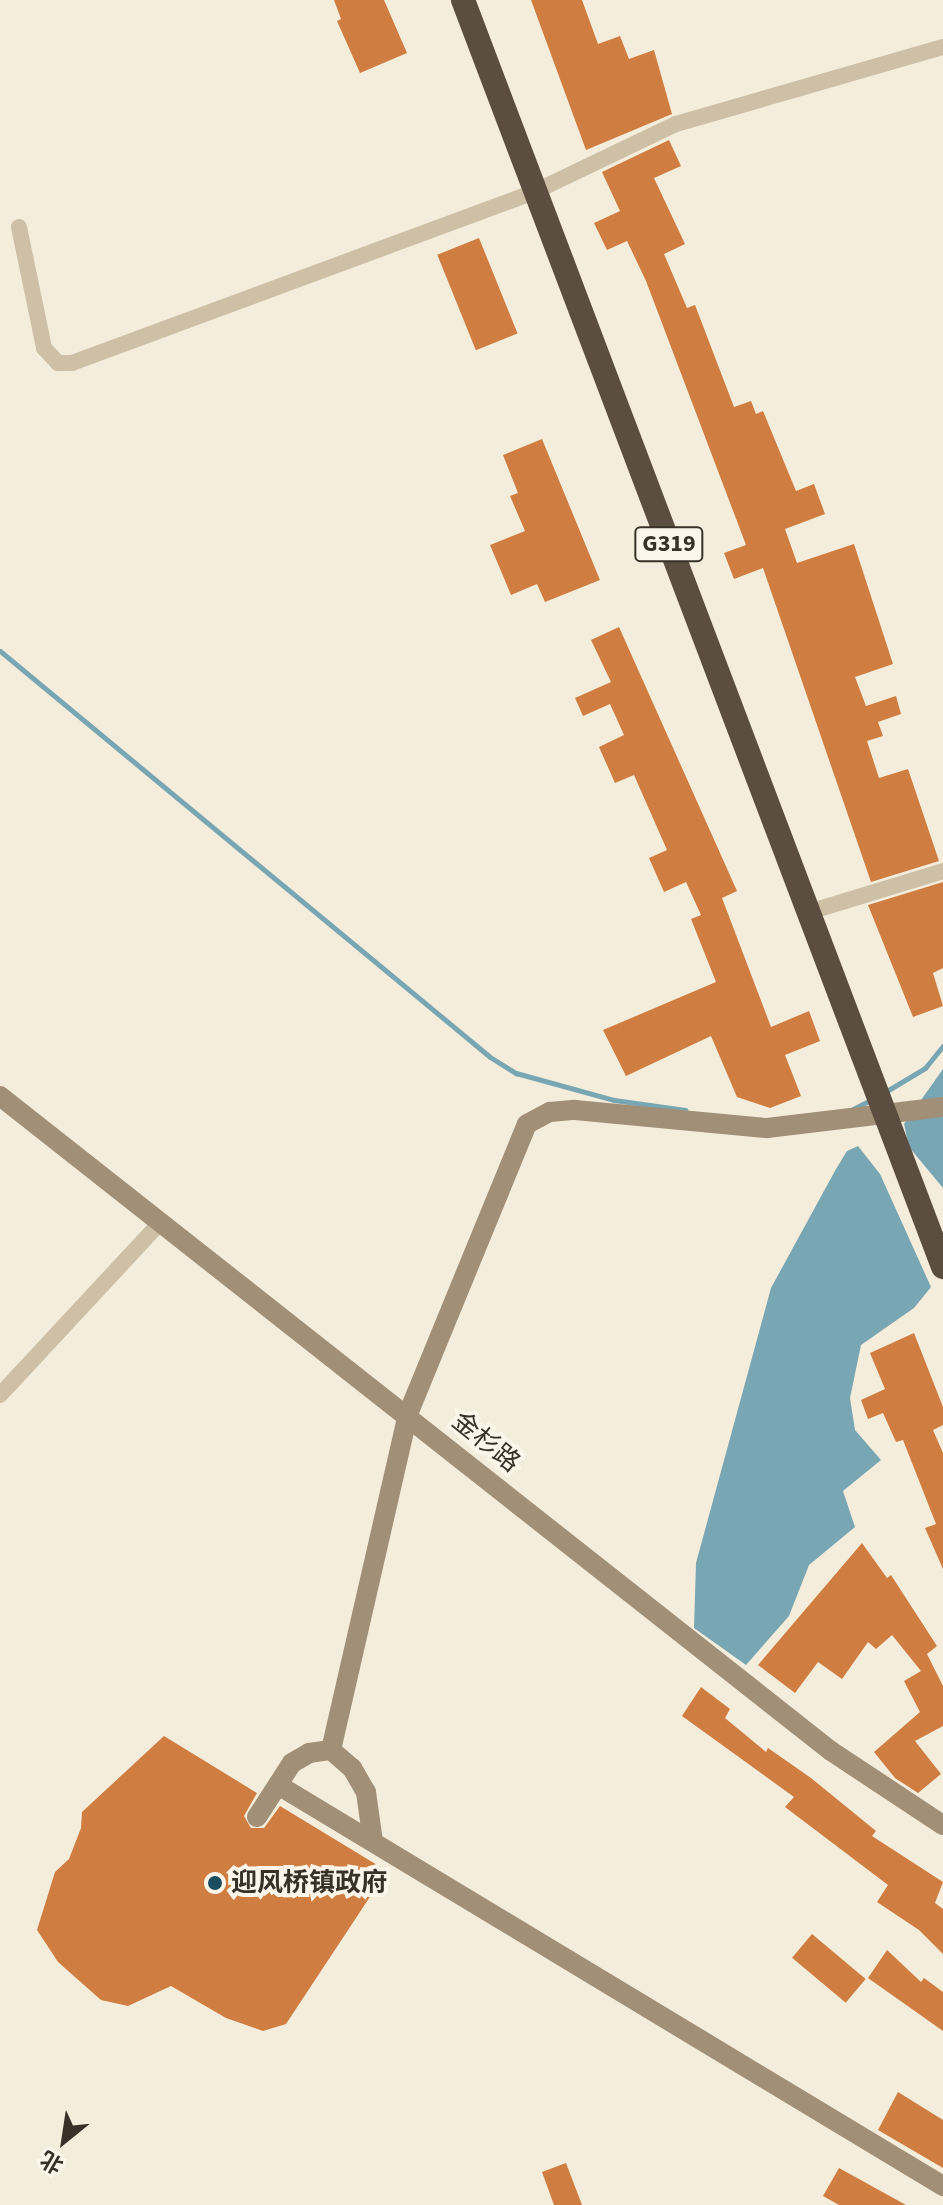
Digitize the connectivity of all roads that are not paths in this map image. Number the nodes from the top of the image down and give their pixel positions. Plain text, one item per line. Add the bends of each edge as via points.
1 (463, 0) edge
2 (943, 47) edge
3 (536, 191) junction
4 (19, 227) dead end
5 (943, 871) edge
6 (809, 912) junction
7 (0, 1096) edge
8 (880, 1101) junction
9 (943, 1107) edge
10 (161, 1222) junction
11 (943, 1267) edge
12 (0, 1395) edge
13 (408, 1414) junction
14 (331, 1750) junction
15 (278, 1785) junction
16 (257, 1817) dead end
17 (943, 1825) edge
18 (373, 1842) junction
19 (943, 2186) edge

1 - 3 highway, G319
2 - 3 street via 676,124
3 - 4 street via 72,363 58,363 44,348
3 - 6 highway, G319
5 - 6 street
6 - 8 highway, G319
7 - 10 street, 金杉路
8 - 9 street
8 - 11 highway, G319
8 - 13 street via 767,1128 575,1110 550,1112 527,1124
10 - 12 street
10 - 13 street, 金杉路
13 - 14 street
13 - 17 street, 金杉路 via 831,1751
14 - 15 street via 309,1753 292,1763
14 - 18 street via 352,1768 366,1792
15 - 16 street
15 - 18 street
18 - 19 street

